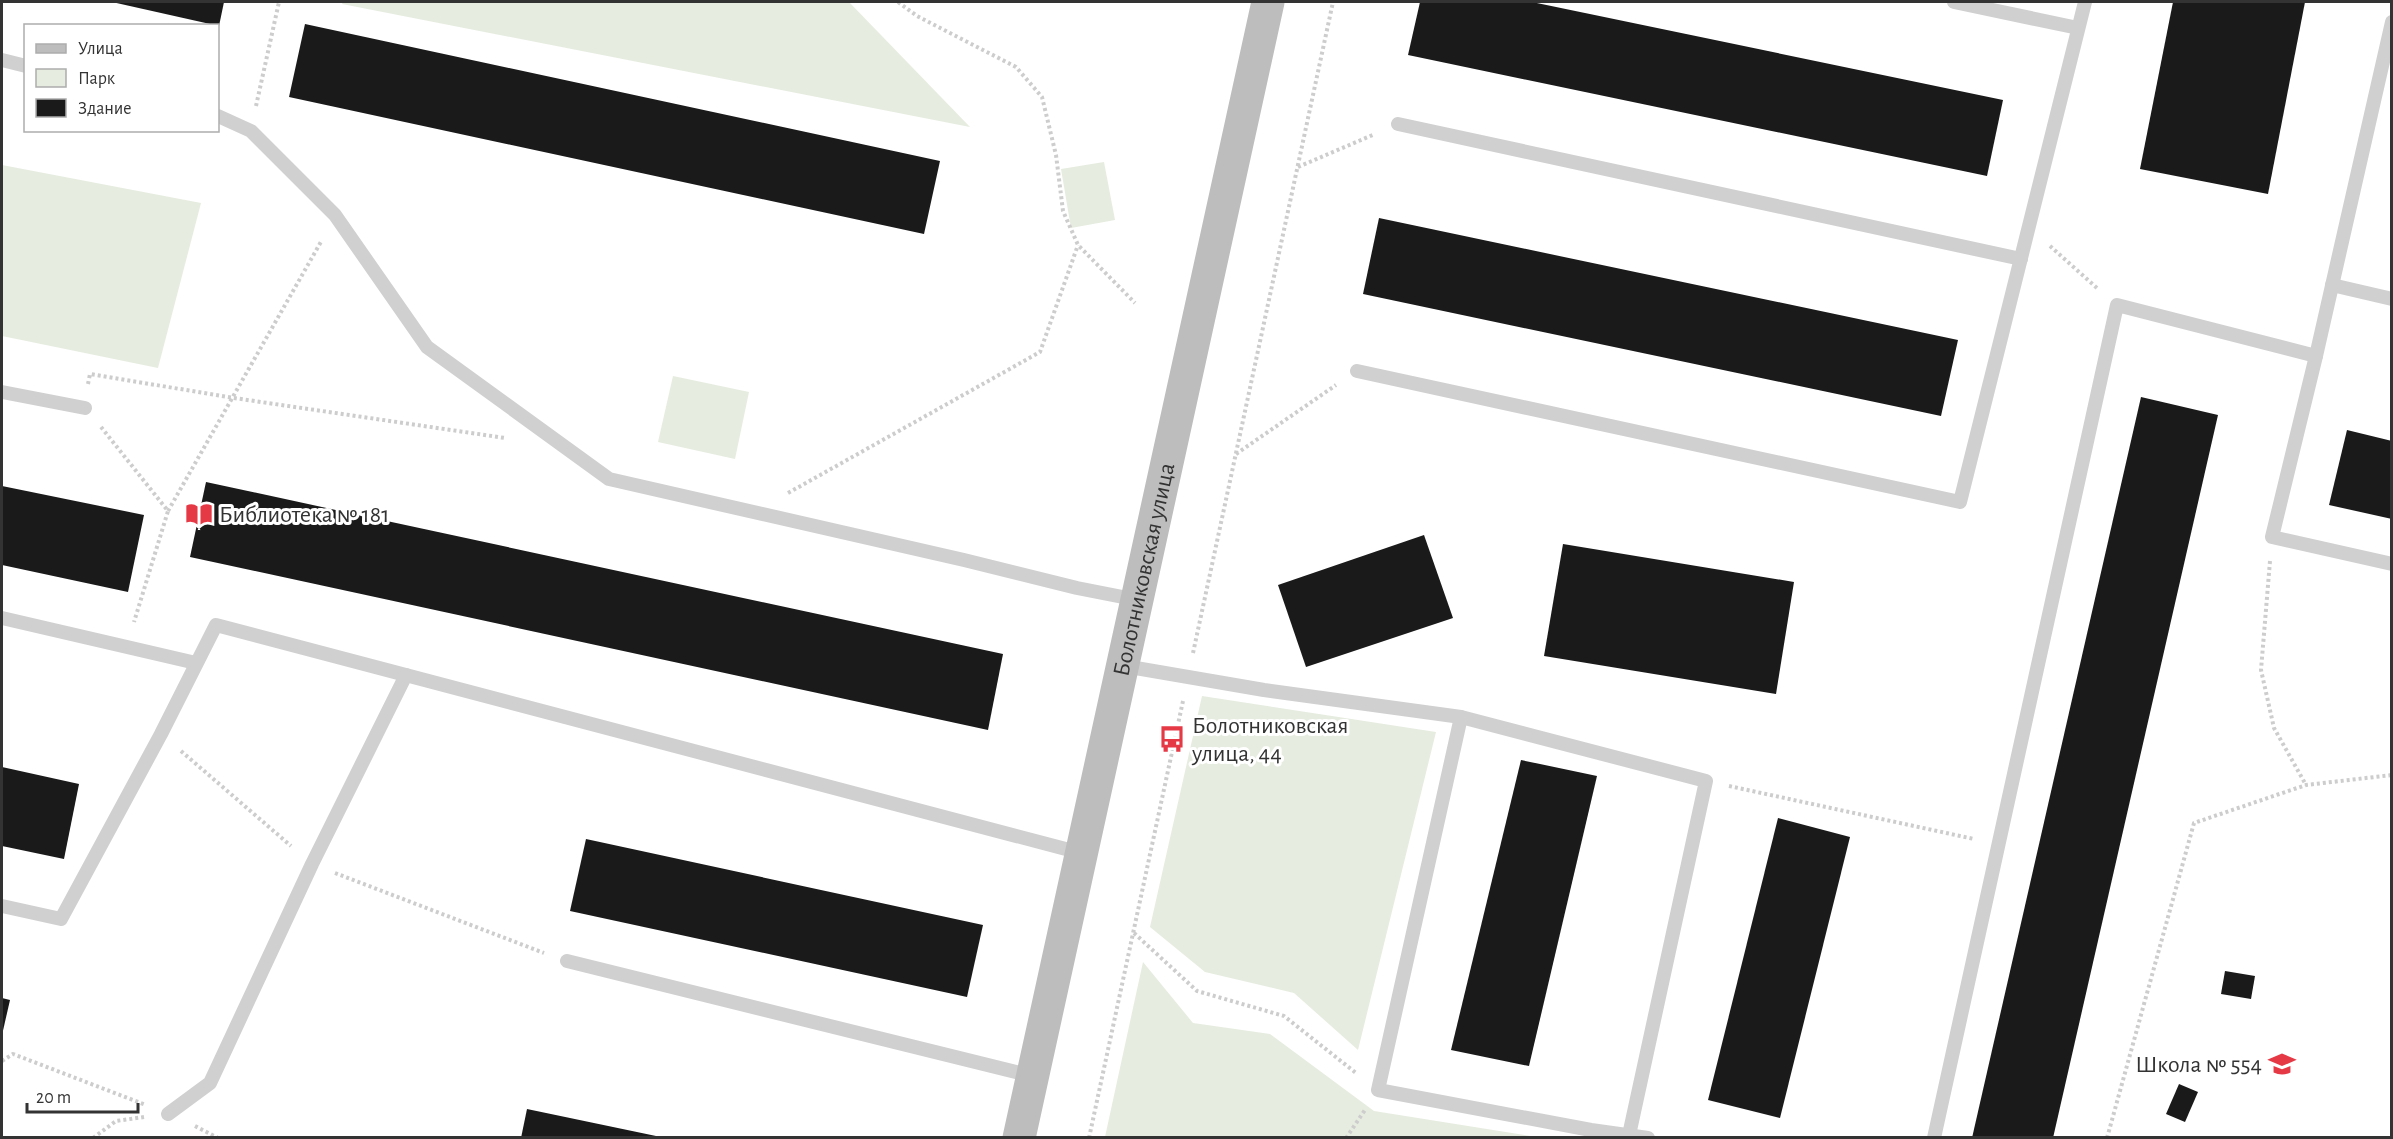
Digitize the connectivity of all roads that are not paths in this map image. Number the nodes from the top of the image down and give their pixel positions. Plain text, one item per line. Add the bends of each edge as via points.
1 (1268, 2) edge
2 (1954, 2) edge
3 (2085, 2) edge
4 (2391, 22) edge
5 (2078, 28) junction
6 (2, 60) edge
7 (24, 66) edge
8 (2385, 82) edge
9 (219, 116) edge
10 (1398, 124) road end
11 (2021, 259) junction
12 (2332, 285) junction
13 (2391, 299) edge
14 (2316, 356) junction
15 (1357, 371) road end
16 (2, 392) edge
17 (85, 408) road end
18 (2391, 564) edge
19 (1139, 600) junction
20 (2, 618) edge
21 (196, 663) junction
22 (1124, 666) junction
23 (406, 675) junction
24 (1461, 717) junction
25 (1081, 853) junction
26 (2, 906) edge
27 (567, 962) road end
28 (1032, 1076) junction
29 (168, 1114) road end
30 (1629, 1135) junction
31 (1019, 1137) edge
32 (1648, 1137) edge
33 (1934, 1137) edge

1 - 19 street, Болотниковская улица
2 - 5 lane
3 - 5 lane
4 - 8 lane
5 - 11 lane
6 - 7 lane
8 - 12 lane
9 - 19 lane via 251,131 335,215 427,347 609,479
10 - 11 lane
11 - 15 lane via 1960,502
12 - 13 lane
12 - 14 lane
14 - 18 lane via 2272,537
14 - 33 lane via 2117,306
16 - 17 lane
19 - 22 street, Болотниковская улица
20 - 21 lane
21 - 23 lane via 216,625
21 - 26 lane via 61,919
22 - 24 lane
22 - 25 street, Болотниковская улица
23 - 25 lane
23 - 29 lane via 210,1083
24 - 30 lane via 1706,781
24 - 30 lane via 1378,1090
25 - 28 street, Болотниковская улица
27 - 28 lane
28 - 31 street, Болотниковская улица
30 - 32 lane

